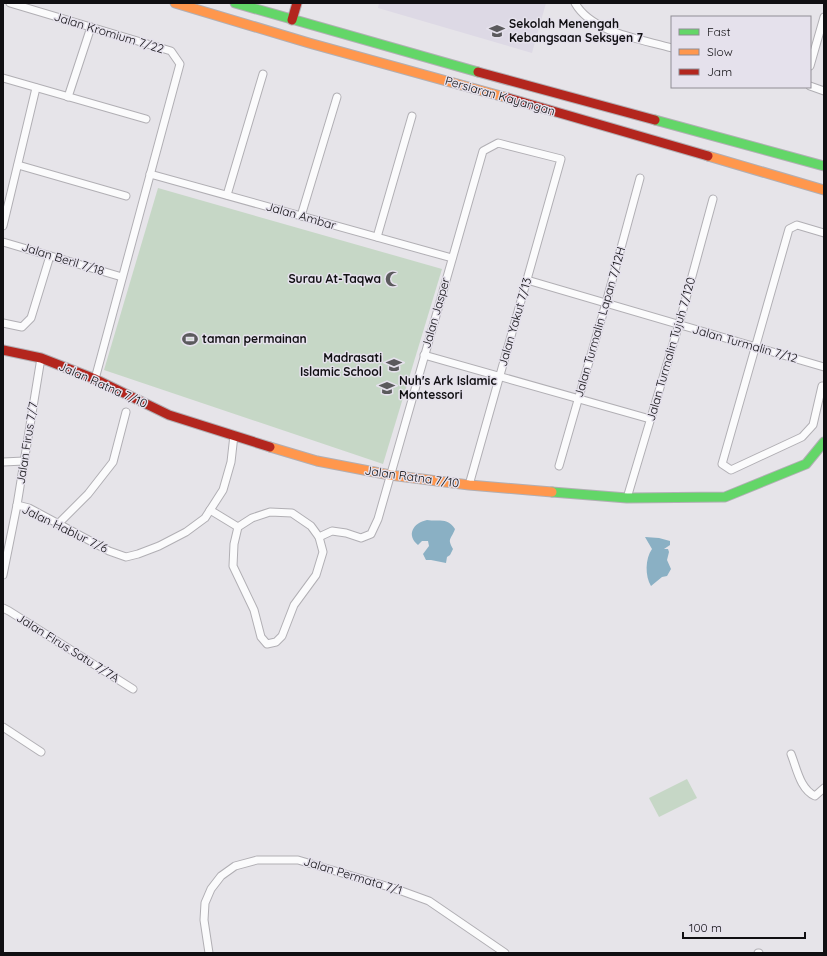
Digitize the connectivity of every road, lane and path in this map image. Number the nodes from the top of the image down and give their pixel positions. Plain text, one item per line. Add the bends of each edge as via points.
1 (10, 3) edge
2 (176, 3) edge
3 (235, 3) edge
4 (297, 3) edge
5 (575, 3) edge
6 (824, 18) edge
7 (292, 20) junction
8 (91, 28) junction
9 (671, 48) edge
10 (811, 63) edge
11 (263, 74) dead end
12 (3, 78) edge
13 (811, 86) edge
14 (36, 88) junction
15 (824, 90) edge
16 (68, 97) junction
17 (337, 97) dead end
18 (412, 116) dead end
19 (146, 119) dead end
20 (483, 151) joint
21 (18, 164) junction
22 (824, 166) edge
23 (150, 174) junction
24 (640, 178) dead end
25 (824, 190) edge
26 (227, 195) junction
27 (126, 196) dead end
28 (713, 199) dead end
29 (300, 216) junction
30 (3, 226) edge
31 (824, 234) edge
32 (377, 237) junction
33 (3, 242) edge
34 (50, 256) junction
35 (452, 258) junction
36 (122, 277) junction
37 (527, 280) junction
38 (606, 303) junction
39 (3, 323) edge
40 (679, 324) junction
41 (756, 347) junction
42 (3, 350) edge
43 (424, 355) junction
44 (41, 358) junction
45 (824, 367) edge
46 (500, 377) junction
47 (95, 379) junction
48 (822, 386) dead end
49 (578, 399) junction
50 (126, 412) dead end
51 (650, 419) junction
52 (234, 435) junction
53 (824, 442) edge
54 (24, 461) junction
55 (3, 462) edge
56 (559, 466) dead end
57 (390, 476) junction
58 (469, 485) junction
59 (627, 498) junction
60 (17, 505) junction
61 (210, 510) junction
62 (59, 523) junction
63 (238, 527) junction
64 (319, 537) junction
65 (3, 575) edge
66 (3, 608) edge
67 (133, 689) dead end
68 (3, 727) edge
69 (40, 752) dead end
70 (791, 754) dead end
71 (824, 788) edge
72 (209, 953) edge
73 (505, 953) edge

1 - 8 street, Jalan Kromium 7/22
2 - 25 main road, Persiaran Kayangan
3 - 7 main road, Persiaran Kayangan
4 - 7 main road
5 - 9 street via 579,10 603,28
6 - 10 street
7 - 22 main road, Persiaran Kayangan
8 - 16 street
8 - 23 street, Jalan Kromium 7/22 via 171,51 180,64
11 - 26 street
12 - 14 street
13 - 15 street
14 - 16 street
14 - 21 street
16 - 19 street
17 - 29 street
18 - 32 street
20 - 35 street, Jalan Jasper
20 - 37 street, Jalan Yakut 7/13 via 498,143 561,159
21 - 27 street
21 - 30 street
23 - 26 street, Jalan Ambar
23 - 36 street
24 - 38 street, Jalan Turmalin Lapan 7/12H
26 - 29 street, Jalan Ambar
28 - 40 street, Jalan Turmalin Tujuh 7/120
29 - 32 street, Jalan Ambar
31 - 41 street via 797,225 789,229
32 - 35 street, Jalan Ambar
33 - 34 street, Jalan Beril 7/18
34 - 36 street, Jalan Beril 7/18
34 - 39 street via 31,318 22,327
35 - 43 street, Jalan Jasper
36 - 47 street
37 - 38 street, Jalan Turmalin 7/12
37 - 46 street, Jalan Yakut 7/13
38 - 40 street, Jalan Turmalin 7/12
38 - 49 street, Jalan Turmalin Lapan 7/12H
40 - 41 street, Jalan Turmalin 7/12
40 - 51 street, Jalan Turmalin Tujuh 7/120
41 - 45 street, Jalan Turmalin 7/12
41 - 48 street via 722,464 731,470 802,437 813,425
42 - 44 main road, Jalan Ratna 7/10
43 - 46 street
43 - 57 street, Jalan Jasper
44 - 47 main road, Jalan Ratna 7/10
44 - 54 street, Jalan Firus 7/7
46 - 49 street
46 - 58 street, Jalan Yakut 7/13
47 - 52 main road, Jalan Ratna 7/10 via 169,415
49 - 51 street
49 - 56 street, Jalan Turmalin Lapan 7/12H
50 - 62 street via 113,462 88,494
51 - 59 street, Jalan Turmalin Tujuh 7/120
52 - 57 main road, Jalan Ratna 7/10 via 317,460
52 - 61 street, Jalan Hablur 7/6 via 231,462 223,490
53 - 59 main road, Jalan Ratna 7/10 via 806,464 725,498
54 - 55 street
54 - 60 street, Jalan Firus 7/7
57 - 58 main road, Jalan Ratna 7/10
57 - 64 street, Jalan Jasper via 372,534 361,538 332,532
58 - 59 main road, Jalan Ratna 7/10
60 - 62 street, Jalan Hablur 7/6
60 - 65 street, Jalan Firus 7/7
61 - 62 street, Jalan Hablur 7/6 via 205,518 186,532 145,552 126,556 90,542
61 - 63 street
63 - 64 street via 252,518 270,512 292,513 311,526
63 - 64 street via 233,566 254,610 261,637 267,644 276,642 282,636 294,605 316,575 323,552
66 - 67 street, Jalan Firus Satu 7/7A
68 - 69 street
70 - 71 street via 803,786 808,792 815,796
72 - 73 street, Jalan Permata 7/1 via 204,920 205,903 221,876 235,866 257,860 298,860 429,901

